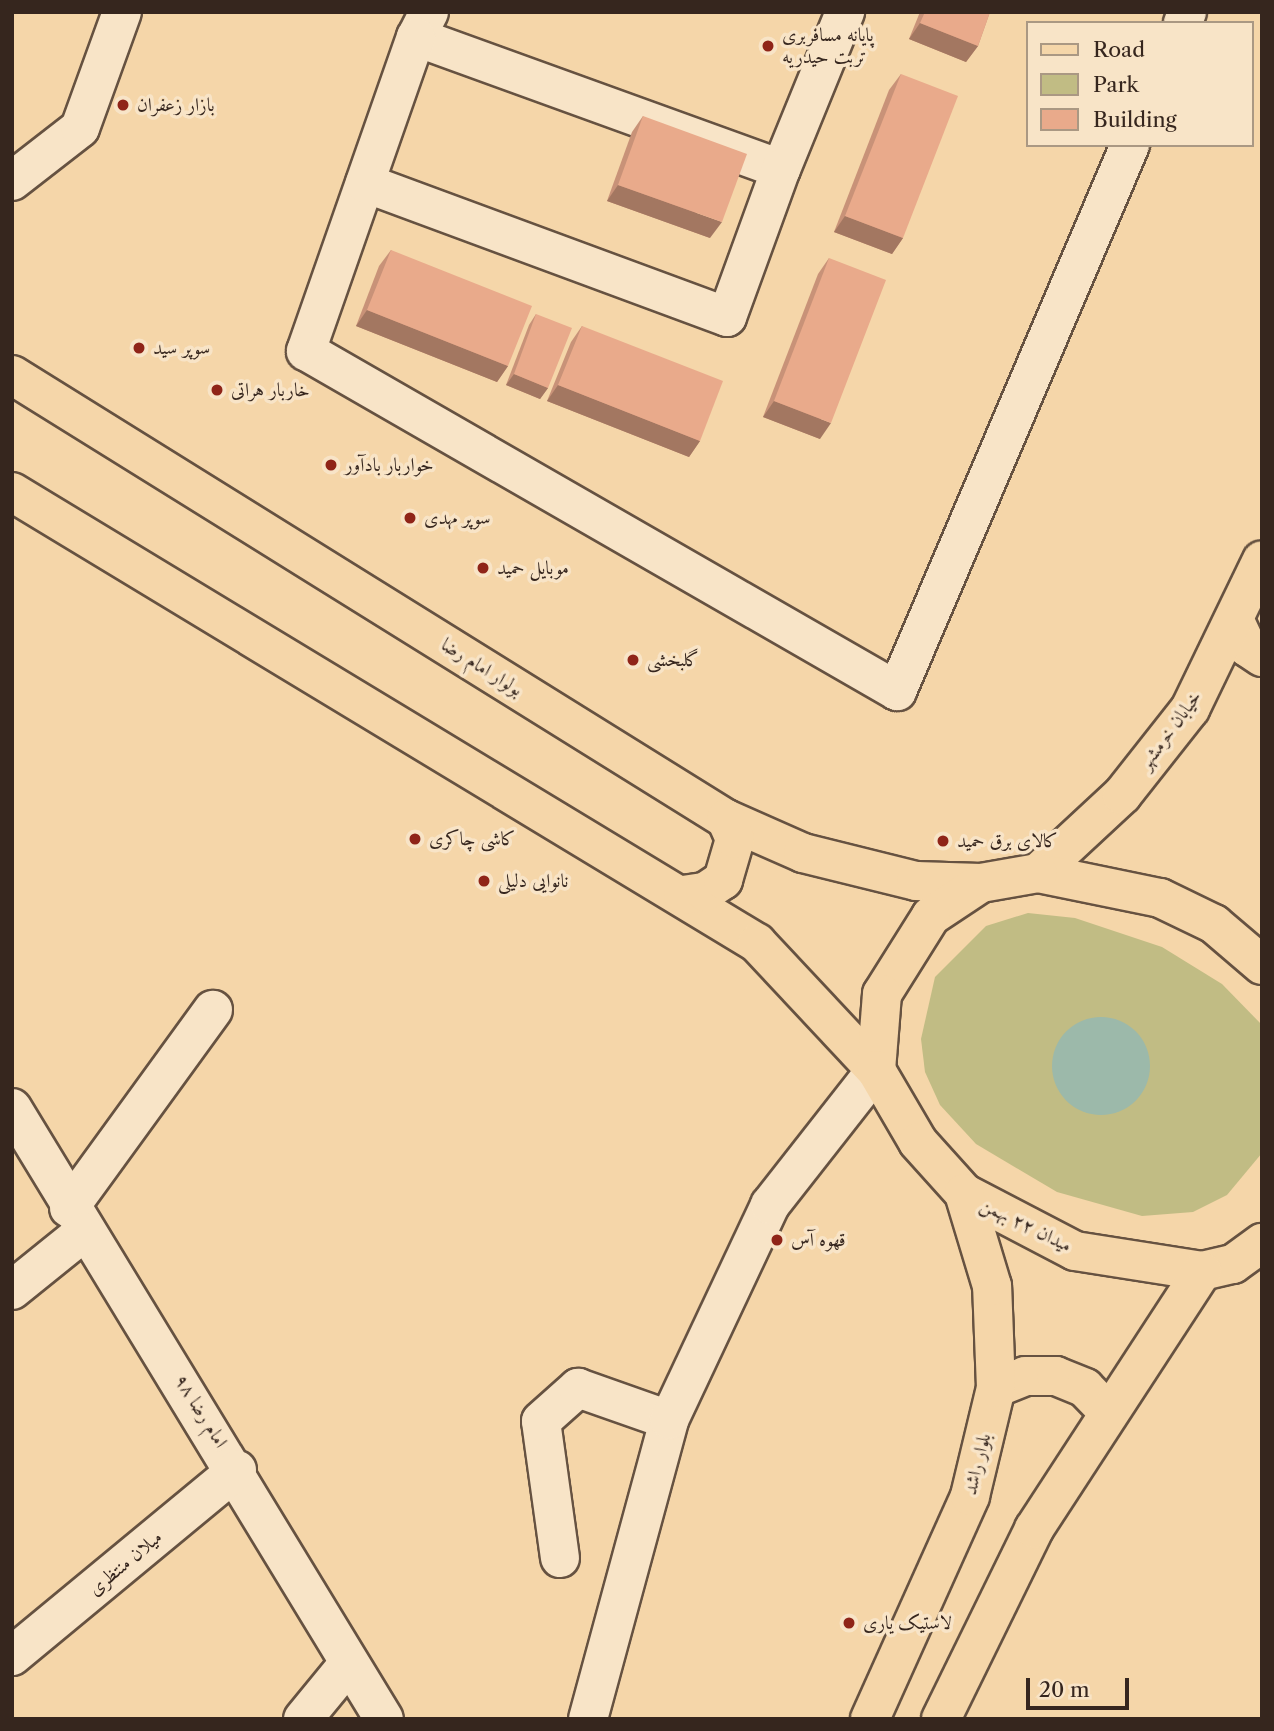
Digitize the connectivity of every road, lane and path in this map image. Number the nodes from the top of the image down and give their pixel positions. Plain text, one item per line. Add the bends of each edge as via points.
1 (122, 12) edge
2 (845, 12) edge
3 (422, 25) edge
4 (1129, 147) edge
5 (781, 169) junction
6 (12, 181) edge
7 (365, 183) junction
8 (12, 375) edge
9 (12, 492) edge
10 (1262, 559) edge
11 (1236, 621) junction
12 (1262, 657) edge
13 (726, 819) junction
14 (1038, 873) junction
15 (981, 883) junction
16 (682, 895) junction
17 (1262, 965) edge
18 (213, 1010) dead end
19 (876, 1070) junction
20 (12, 1108) edge
21 (964, 1194) junction
22 (77, 1220) junction
23 (1239, 1263) edge
24 (12, 1290) edge
25 (996, 1388) junction
26 (1106, 1410) junction
27 (669, 1420) junction
28 (237, 1470) junction
29 (560, 1558) dead end
30 (12, 1656) edge
31 (349, 1663) junction
32 (303, 1719) edge
33 (384, 1719) edge
34 (588, 1719) edge
35 (870, 1719) edge
36 (941, 1719) edge

1 - 6 street via 80,128
2 - 5 street
3 - 5 street
3 - 7 street
4 - 7 street via 897,691 306,351
5 - 7 street via 727,317
8 - 13 main road, بولوار امام رضا
9 - 16 main road
10 - 11 main road, خیابان خرمشهر
11 - 12 main road via 1248,647
11 - 14 main road, خیابان خرمشهر via 1190,709 1122,794
13 - 15 main road, بولوار امام رضا via 803,853 916,881
13 - 16 main road via 735,839 733,861 723,880 705,892
14 - 15 main road
14 - 17 main road via 1160,898 1214,924
15 - 19 main road via 931,916 882,994
16 - 19 main road via 757,943
18 - 22 street
19 - 21 main road, میدان ۲۲ بهمن via 918,1142
19 - 27 street via 769,1205
20 - 22 street, امام رضا ۹۸
21 - 23 main road, میدان ۲۲ بهمن via 1075,1251
21 - 25 main road, بلوار راشد via 992,1286
22 - 24 street
22 - 28 street, امام رضا ۹۸
23 - 26 main road
25 - 26 main road via 1025,1376 1056,1376 1085,1388
25 - 35 main road, بلوار راشد via 970,1496
26 - 36 main road via 1034,1529
27 - 29 street via 578,1388 541,1421
27 - 34 street
28 - 30 street, میلان منتظری
28 - 31 street, امام رضا ۹۸
31 - 32 street
31 - 33 street, امام رضا ۹۸

